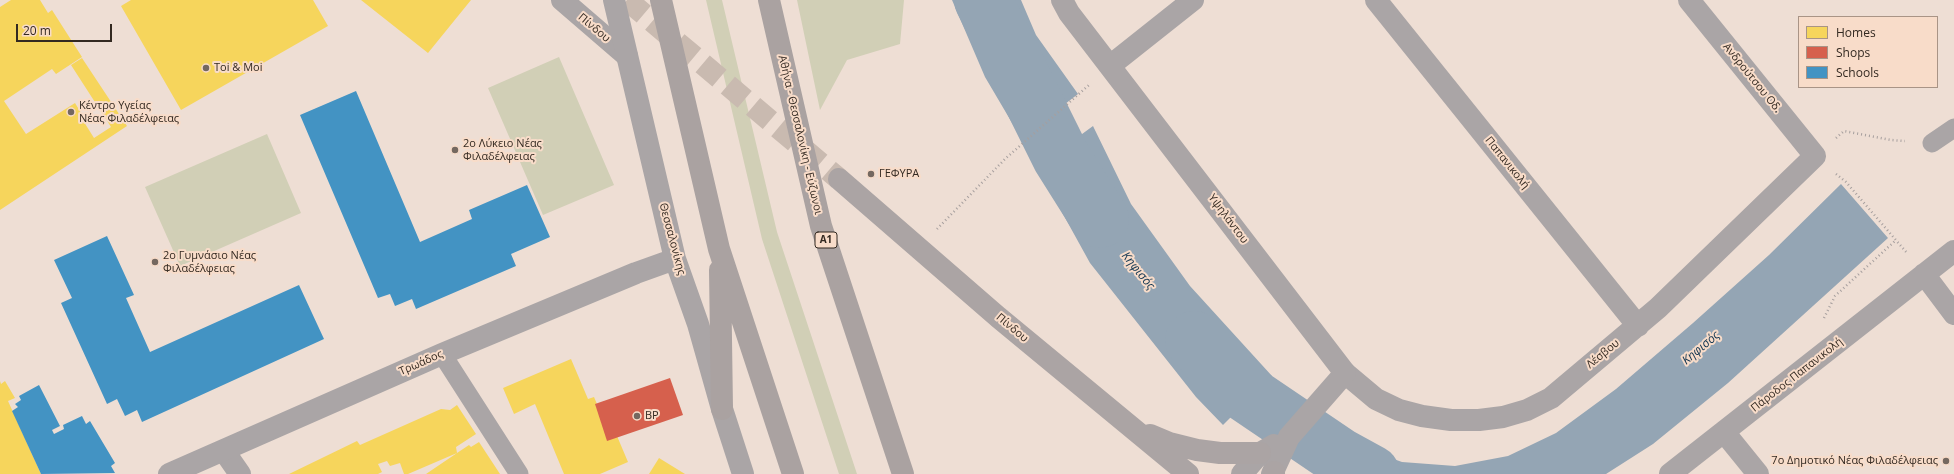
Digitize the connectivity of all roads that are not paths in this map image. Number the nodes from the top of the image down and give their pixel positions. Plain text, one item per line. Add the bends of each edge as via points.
1 (562, 0) edge
2 (614, 0) edge
3 (661, 0) edge
4 (769, 0) edge
5 (1062, 0) edge
6 (1193, 0) edge
7 (1376, 0) edge
8 (1689, 0) edge
9 (627, 56) junction
10 (1111, 66) junction
11 (1954, 128) edge
12 (1932, 143) road end
13 (1815, 156) joint
14 (839, 179) tunnel mouth
15 (720, 249) junction
16 (1954, 251) edge
17 (675, 259) junction
18 (1924, 274) junction
19 (1954, 314) edge
20 (1638, 326) junction
21 (442, 354) junction
22 (1345, 373) junction
23 (722, 409) junction
24 (1132, 428) junction
25 (1724, 432) junction
26 (1289, 437) junction
27 (224, 451) junction
28 (1260, 453) junction
29 (1273, 473) edge
30 (169, 474) edge
31 (240, 474) edge
32 (519, 474) edge
33 (743, 474) edge
34 (794, 474) edge
35 (903, 474) edge
36 (1188, 474) edge
37 (1242, 474) edge
38 (1670, 474) edge
39 (1758, 474) edge

1 - 9 street, Πίνδου
2 - 9 street, Θεσσαλονίκης
3 - 15 highway
4 - 35 highway, Αθήνα - Θεσσαλονίκη - Εύζωνοι / Α1 via 821,226
5 - 10 street, Υψηλάντου via 1069,13
6 - 10 street
7 - 20 street, Παπανικολή
8 - 13 street, Ανδρούτσου Οδ.
9 - 17 street, Θεσσαλονίκης
10 - 22 street, Υψηλάντου
11 - 12 street
13 - 20 street, Λέσβου
14 - 24 main road, Πίνδου via 1004,322
15 - 23 highway
15 - 34 highway
16 - 18 street, Πάροδος Παπανικολή
17 - 21 street, Τρωάδος
17 - 23 street, Θεσσαλονίκης via 698,324
18 - 19 street
18 - 25 street, Πάροδος Παπανικολή
20 - 22 street, Λέσβου via 1550,398 1527,410 1503,417 1451,420 1399,410 1376,399
21 - 27 street, Τρωάδος
21 - 32 street
22 - 26 street
23 - 33 street, Θεσσαλονίκης
24 - 28 main road via 1169,443 1198,450
24 - 36 main road, Πίνδου
25 - 38 street, Πάροδος Παπανικολή
25 - 39 street
26 - 28 street
26 - 29 street
27 - 30 street, Τρωάδος
27 - 31 street
28 - 37 street

